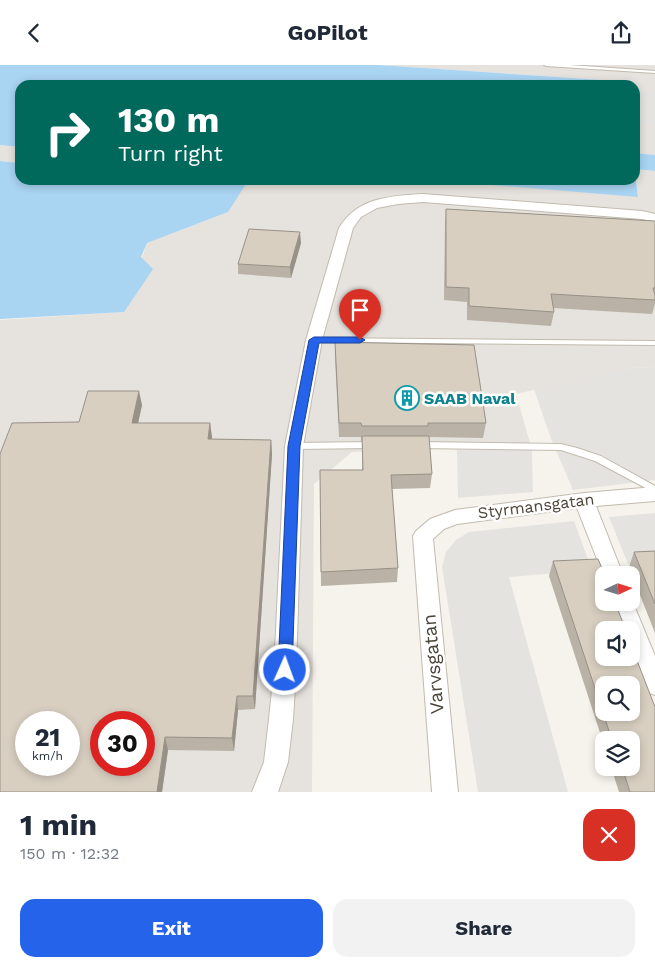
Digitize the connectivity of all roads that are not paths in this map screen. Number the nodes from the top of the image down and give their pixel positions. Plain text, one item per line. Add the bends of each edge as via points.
1 (546, 65) edge
2 (655, 72) edge
3 (655, 217) edge
4 (314, 340) junction
5 (655, 343) edge
6 (380, 445) edge
7 (409, 445) edge
8 (294, 446) junction
9 (655, 490) edge
10 (655, 494) edge
11 (584, 500) junction
12 (423, 536) joint
13 (610, 566) edge
14 (626, 611) edge
15 (655, 685) edge
16 (265, 792) edge
17 (445, 792) edge

1 - 2 lane
3 - 4 street via 423,198 377,204 357,213 346,228
4 - 5 lane
4 - 8 street
6 - 8 lane
7 - 9 lane via 513,445 582,451
8 - 16 street via 283,699 276,762
10 - 11 street, Styrmansgatan
11 - 12 street, Styrmansgatan via 455,517 437,524
11 - 13 street
12 - 17 street, Varvsgatan
14 - 15 street

